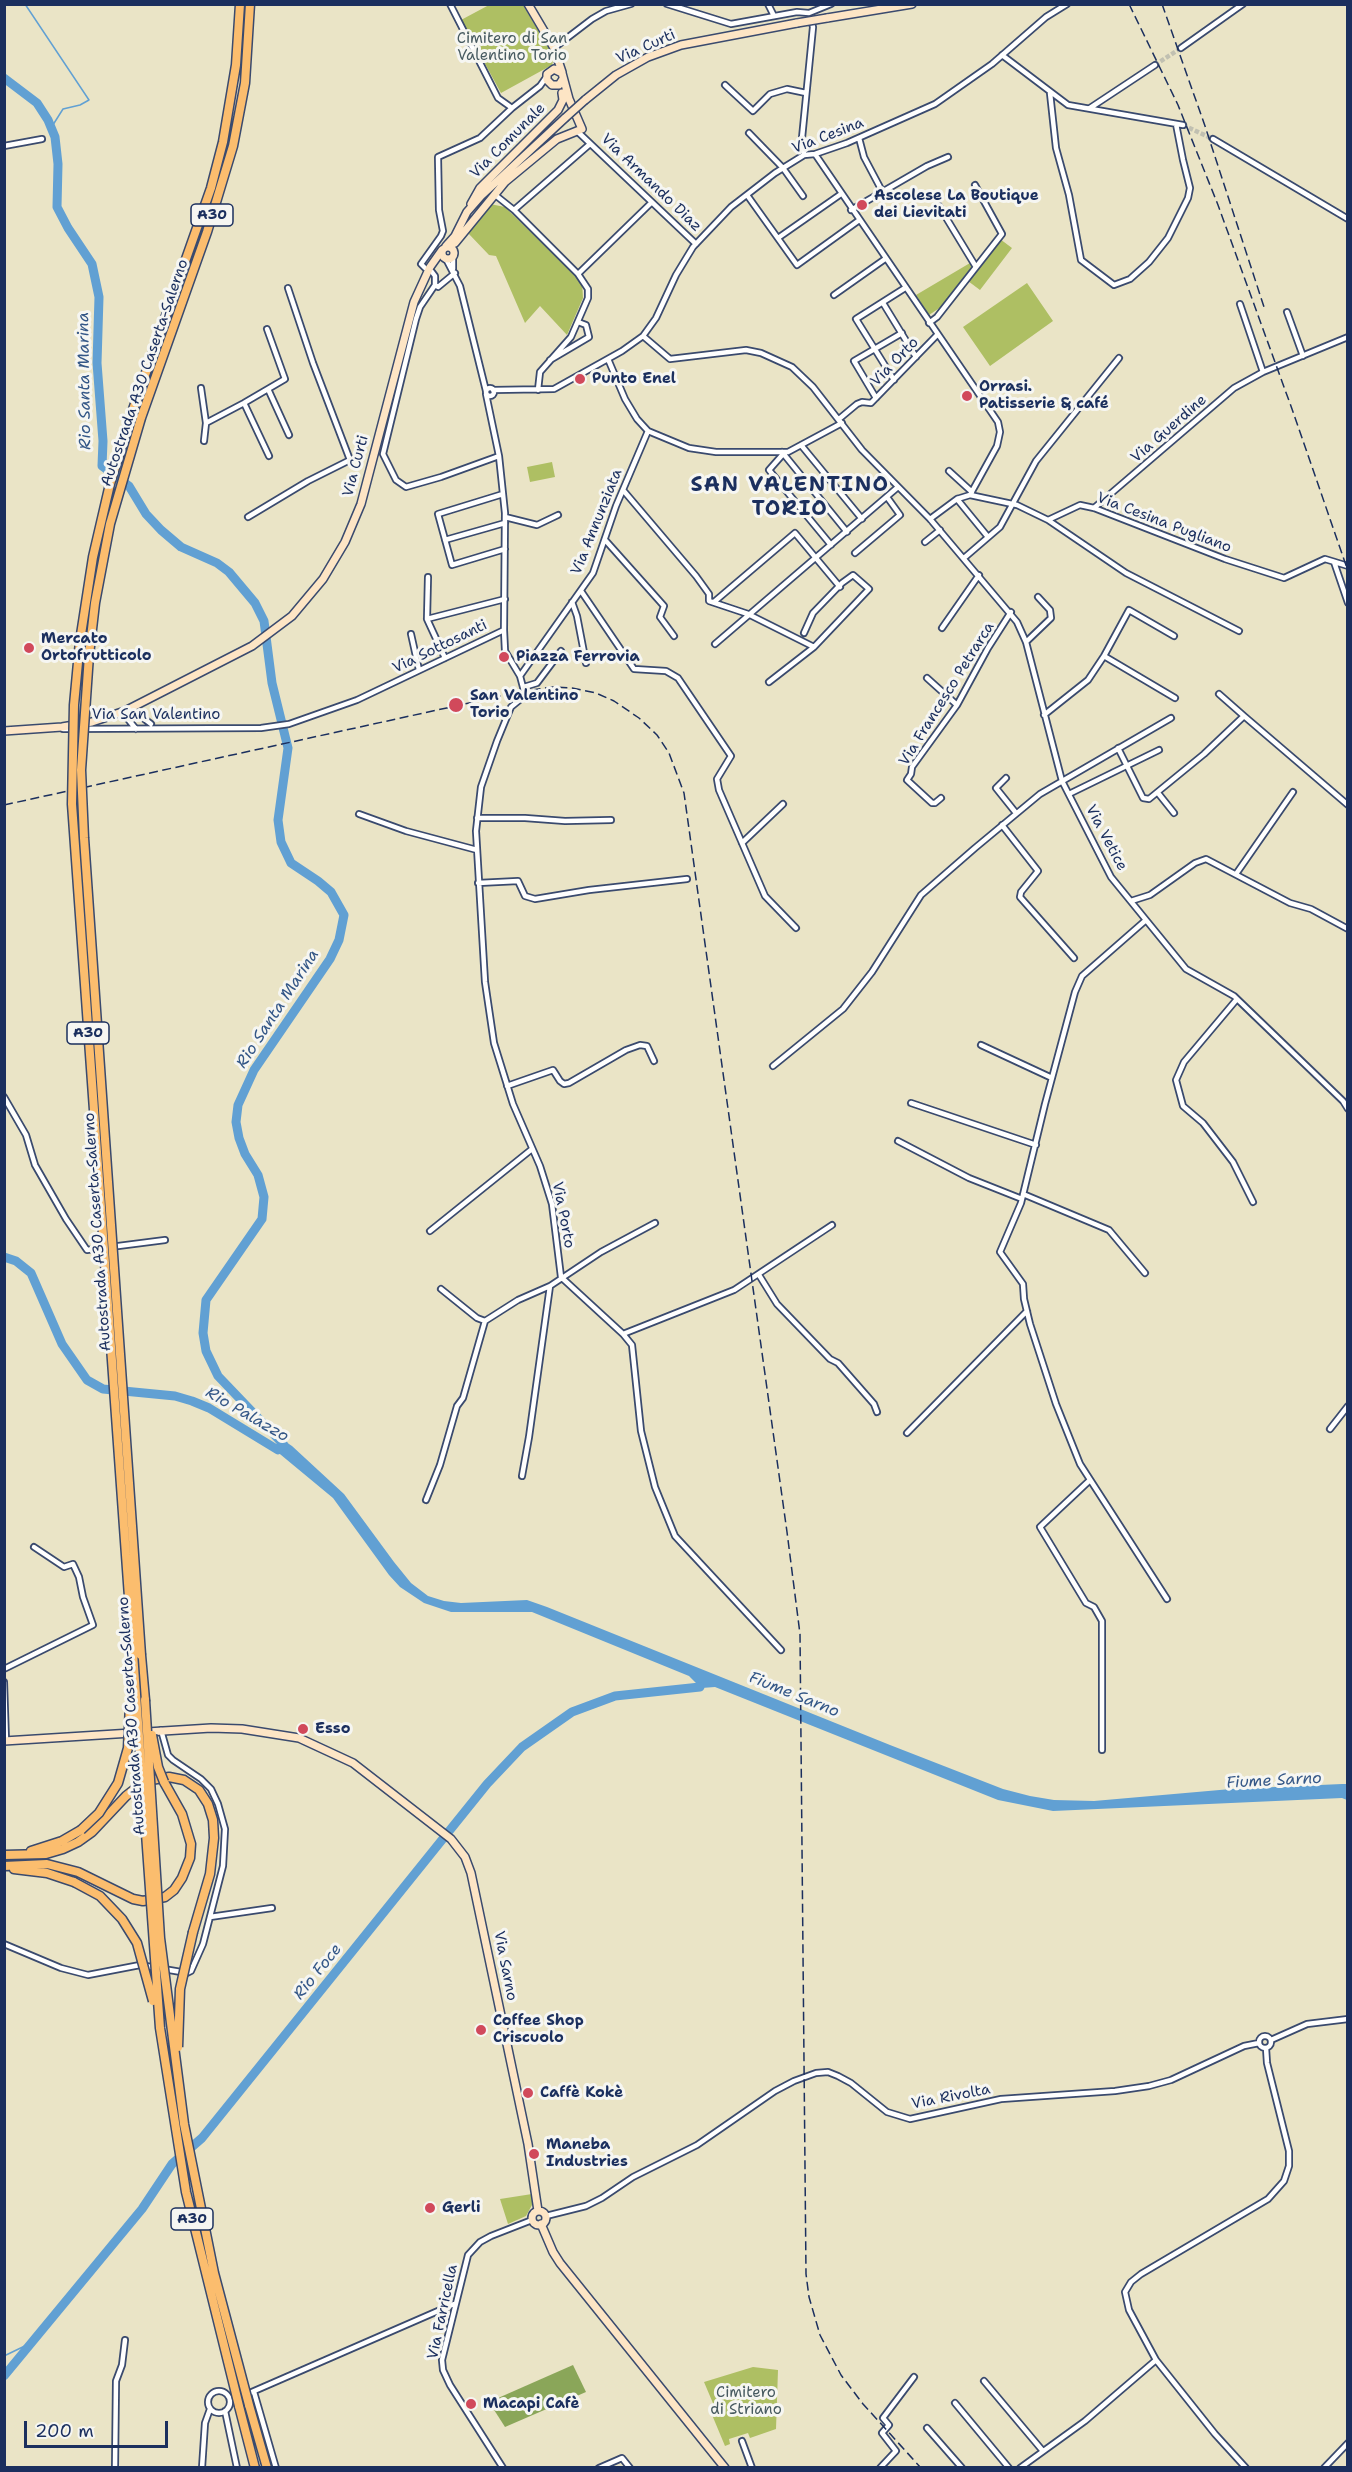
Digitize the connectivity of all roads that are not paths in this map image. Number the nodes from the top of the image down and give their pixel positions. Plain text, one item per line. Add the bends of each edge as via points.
1 (240, 4) edge
2 (250, 4) edge
3 (450, 4) edge
4 (528, 4) edge
5 (631, 4) edge
6 (667, 4) edge
7 (768, 4) edge
8 (831, 4) edge
9 (912, 4) edge
10 (1067, 4) edge
11 (1243, 4) edge
12 (809, 14) junction
13 (774, 16) junction
14 (554, 48) junction
15 (1181, 48) tunnel mouth
16 (1002, 55) junction
17 (558, 59) junction
18 (1155, 64) tunnel mouth
19 (552, 69) junction
20 (547, 76) junction
21 (563, 76) junction
22 (552, 85) junction
23 (725, 85) dead end
24 (540, 86) junction
25 (562, 93) junction
26 (806, 93) junction
27 (1050, 93) junction
28 (569, 99) junction
29 (512, 108) junction
30 (1090, 108) junction
31 (1176, 124) junction
32 (1183, 125) tunnel mouth
33 (580, 130) junction
34 (749, 133) dead end
35 (859, 138) junction
36 (42, 139) dead end
37 (1213, 139) tunnel mouth
38 (589, 142) junction
39 (4, 146) edge
40 (815, 154) junction
41 (804, 155) junction
42 (948, 157) dead end
43 (783, 168) junction
44 (975, 185) dead end
45 (882, 191) junction
46 (494, 194) junction
47 (841, 194) junction
48 (747, 195) junction
49 (803, 196) dead end
50 (651, 203) junction
51 (939, 206) dead end
52 (470, 208) junction
53 (514, 210) junction
54 (851, 210) junction
55 (1347, 219) edge
56 (858, 221) junction
57 (778, 238) junction
58 (696, 244) junction
59 (444, 248) junction
60 (451, 250) junction
61 (885, 259) junction
62 (434, 262) junction
63 (976, 267) junction
64 (425, 268) dead end
65 (454, 271) junction
66 (432, 272) dead end
67 (578, 274) junction
68 (435, 285) junction
69 (288, 288) dead end
70 (905, 288) junction
71 (834, 295) dead end
72 (883, 303) junction
73 (1240, 304) dead end
74 (1287, 312) dead end
75 (578, 322) junction
76 (929, 323) junction
77 (267, 329) dead end
78 (902, 333) junction
79 (938, 334) junction
80 (643, 336) junction
81 (1347, 337) edge
82 (875, 350) junction
83 (916, 357) junction
84 (1303, 357) junction
85 (1119, 358) dead end
86 (608, 359) junction
87 (548, 362) junction
88 (1263, 372) junction
89 (894, 380) junction
90 (201, 388) dead end
91 (268, 389) junction
92 (538, 390) junction
93 (490, 393) junction
94 (876, 398) junction
95 (244, 403) junction
96 (840, 421) junction
97 (206, 423) junction
98 (648, 431) junction
99 (289, 435) dead end
100 (204, 441) dead end
101 (801, 445) junction
102 (783, 452) junction
103 (269, 456) dead end
104 (499, 456) junction
105 (949, 471) dead end
106 (898, 488) junction
107 (622, 490) junction
108 (971, 493) junction
109 (503, 494) junction
110 (887, 497) junction
111 (957, 499) junction
112 (1012, 505) junction
113 (1094, 508) junction
114 (558, 515) dead end
115 (248, 517) dead end
116 (862, 519) junction
117 (930, 519) junction
118 (505, 520) junction
119 (1048, 520) junction
120 (940, 530) junction
121 (847, 532) junction
122 (988, 537) junction
123 (446, 540) junction
124 (606, 541) junction
125 (925, 542) dead end
126 (831, 545) junction
127 (505, 549) junction
128 (855, 553) dead end
129 (815, 558) junction
130 (964, 558) junction
131 (1334, 562) junction
132 (1347, 566) edge
133 (979, 575) junction
134 (428, 577) dead end
135 (840, 587) junction
136 (581, 591) junction
137 (1038, 597) dead end
138 (505, 599) junction
139 (572, 602) junction
140 (714, 602) junction
141 (1347, 603) edge
142 (1011, 612) junction
143 (748, 614) junction
144 (427, 619) junction
145 (942, 628) dead end
146 (504, 630) junction
147 (1239, 631) dead end
148 (804, 633) dead end
149 (411, 634) dead end
150 (674, 636) dead end
151 (1174, 636) dead end
152 (1026, 642) junction
153 (715, 644) dead end
154 (252, 646) joint
155 (814, 647) junction
156 (561, 651) dead end
157 (1104, 656) junction
158 (445, 658) junction
159 (586, 663) dead end
160 (419, 670) junction
161 (520, 676) junction
162 (927, 678) dead end
163 (769, 682) dead end
164 (524, 689) junction
165 (1219, 694) dead end
166 (1175, 698) dead end
167 (957, 705) junction
168 (130, 708) junction
169 (1044, 715) junction
170 (1244, 716) junction
171 (1171, 718) dead end
172 (151, 724) dead end
173 (276, 726) joint
174 (36, 729) junction
175 (136, 729) junction
176 (4, 731) edge
177 (1118, 748) junction
178 (1159, 750) dead end
179 (1127, 764) junction
180 (1006, 778) dead end
181 (1062, 780) junction
182 (1293, 792) dead end
183 (1158, 793) junction
184 (1069, 794) junction
185 (941, 798) dead end
186 (783, 804) dead end
187 (1347, 805) edge
188 (1016, 813) junction
189 (1174, 813) dead end
190 (359, 814) dead end
191 (477, 818) junction
192 (611, 820) dead end
193 (1002, 825) junction
194 (742, 843) junction
195 (477, 850) junction
196 (1236, 874) junction
197 (687, 879) dead end
198 (478, 883) junction
199 (1131, 901) junction
200 (1146, 920) junction
201 (796, 928) dead end
202 (1347, 929) edge
203 (1074, 958) dead end
204 (1237, 999) junction
205 (981, 1045) dead end
206 (654, 1061) dead end
207 (773, 1066) dead end
208 (1053, 1078) junction
209 (507, 1086) junction
210 (4, 1097) edge
211 (911, 1103) dead end
212 (1347, 1109) edge
213 (898, 1141) dead end
214 (1036, 1145) junction
215 (532, 1149) junction
216 (1023, 1196) junction
217 (1253, 1202) dead end
218 (655, 1223) dead end
219 (832, 1225) dead end
220 (430, 1231) dead end
221 (165, 1240) dead end
222 (1146, 1273) dead end
223 (759, 1275) junction
224 (561, 1277) junction
225 (550, 1286) junction
226 (441, 1289) dead end
227 (1027, 1311) junction
228 (485, 1322) junction
229 (623, 1334) junction
230 (1347, 1406) edge
231 (877, 1412) dead end
232 (1330, 1429) dead end
233 (907, 1433) dead end
234 (522, 1476) dead end
235 (1090, 1480) junction
236 (426, 1500) dead end
237 (34, 1547) dead end
238 (1167, 1599) dead end
239 (781, 1650) dead end
240 (132, 1655) junction
241 (4, 1669) edge
242 (4, 1682) edge
243 (145, 1700) junction
244 (161, 1730) junction
245 (5, 1741) edge
246 (1102, 1750) dead end
247 (9, 1855) edge
248 (4, 1867) edge
249 (272, 1908) dead end
250 (210, 1917) junction
251 (4, 1944) edge
252 (1347, 2019) edge
253 (160, 2028) junction
254 (1270, 2040) junction
255 (1259, 2043) junction
256 (1266, 2048) junction
257 (178, 2078) junction
258 (538, 2211) junction
259 (546, 2217) junction
260 (532, 2220) junction
261 (541, 2224) junction
262 (454, 2304) junction
263 (125, 2340) dead end
264 (1156, 2360) junction
265 (914, 2377) dead end
266 (984, 2381) dead end
267 (254, 2392) junction
268 (230, 2399) junction
269 (955, 2403) dead end
270 (210, 2409) junction
271 (225, 2411) junction
272 (927, 2428) dead end
273 (742, 2441) dead end
274 (1347, 2443) edge
275 (1042, 2450) junction
276 (115, 2468) edge
277 (202, 2468) edge
278 (237, 2468) edge
279 (255, 2468) edge
280 (267, 2468) edge
281 (276, 2468) edge
282 (503, 2468) edge
283 (599, 2468) edge
284 (630, 2468) edge
285 (725, 2468) edge
286 (752, 2468) edge
287 (880, 2468) edge
288 (962, 2468) edge
289 (1009, 2468) edge
290 (1020, 2468) edge
291 (1246, 2468) edge
292 (1324, 2468) edge

1 - 240 highway, Autostrada A30 Caserta-Salerno / A30, bridge via 236,65 223,142 211,188 110,484 93,557 78,662 73,815
2 - 243 highway, Autostrada A30 Caserta-Salerno / A30, bridge via 245,83 233,146 141,418 110,524 89,655 81,770
3 - 29 street via 498,98
4 - 14 main road
5 - 14 street via 606,11
6 - 13 street via 731,24
7 - 13 street
8 - 12 street
9 - 52 main road, Via Curti, bridge via 681,45 648,57 616,75 585,100
10 - 16 street, Via Cesina
11 - 15 street
12 - 13 street
12 - 26 street via 813,27
14 - 17 main road
16 - 27 street
16 - 35 street, Via Cesina via 935,104
17 - 19 main road
17 - 21 main road
18 - 30 street
19 - 20 main road
19 - 21 main road
20 - 22 main road, Via Comunale
20 - 24 street
21 - 22 main road, Via Comunale via 561,83
21 - 28 main road
22 - 24 street
22 - 25 main road, Via Comunale
23 - 26 street via 753,111 770,94 787,89
24 - 29 street
25 - 28 main road, Via Comunale
25 - 52 main road, Via Comunale via 558,110 480,188
26 - 41 street
27 - 30 street via 1068,105
27 - 31 street via 1056,148 1081,260 1114,285 1130,279 1149,262 1168,238 1188,198 1190,188
28 - 33 main road, Via Armando Diaz via 579,117 575,127
29 - 64 street via 480,138 438,157 442,231 420,264
30 - 31 street
31 - 32 street
33 - 38 street, Via Armando Diaz
33 - 46 main road, Via Curti via 550,144
34 - 43 street
35 - 40 street, Via Cesina
35 - 45 street
36 - 39 street
37 - 55 street
38 - 50 street, Via Armando Diaz
38 - 53 street
40 - 41 street, Via Cesina
40 - 47 street
41 - 43 street, Via Cesina
42 - 45 street
43 - 48 street, Via Cesina
43 - 49 street
44 - 63 street via 1002,234
45 - 54 street
46 - 53 street
46 - 60 main road, Via Curti
47 - 54 street
47 - 57 street
48 - 57 street
48 - 58 street, Via Cesina via 730,207
50 - 58 street, Via Armando Diaz
50 - 67 street
51 - 63 street
52 - 60 main road, Via Curti
53 - 67 street
54 - 56 street
56 - 57 street via 797,265
56 - 61 street
58 - 80 street, Via Cesina
59 - 60 main road
59 - 60 main road, Via Curti
59 - 60 main road
59 - 62 main road, Via Curti
60 - 62 main road, Via Curti
60 - 65 street, Via Sottosanti
61 - 70 street
61 - 71 street
62 - 154 main road, Via Curti via 414,302 361,504 345,542 323,579 284,623
63 - 76 street
65 - 68 street via 442,285
65 - 93 street, Via Sottosanti
66 - 68 street
67 - 75 street via 585,281 588,298
68 - 104 street via 416,319 383,454 396,480 406,487
69 - 115 street via 350,460
70 - 72 street
70 - 76 street
72 - 78 street
72 - 82 street via 856,320
73 - 88 street
74 - 84 street
75 - 87 street via 571,337
75 - 87 street via 586,325 589,337
76 - 79 street
77 - 91 street via 285,379
78 - 82 street
78 - 83 street
79 - 83 street, Via Orto
79 - 108 street via 993,414 1000,432 998,446
80 - 86 street
80 - 96 street, Via Vetice via 670,359 746,350 761,353 792,367
81 - 84 street, Via Guerdine
82 - 89 street
82 - 94 street via 854,362
83 - 89 street, Via Orto
84 - 88 street, Via Guerdine
85 - 112 street via 1036,461
86 - 92 street via 562,386
86 - 98 street via 629,408
87 - 92 street via 540,372
88 - 113 street, Via Guerdine via 1234,388
89 - 94 street, Via Orto
90 - 97 street
91 - 95 street
91 - 99 street
92 - 93 street
93 - 104 street, Via Sottosanti via 488,405
94 - 96 street, Via Orto via 871,403 857,404
95 - 97 street
95 - 103 street
96 - 101 street, Via Orto
96 - 106 street, Via Vetice
97 - 100 street
98 - 102 street via 689,448
98 - 107 street, Via Annunziata
101 - 102 street, Via Orto
101 - 116 street
102 - 121 street
102 - 126 street via 769,470
104 - 109 street, Via Sottosanti
105 - 108 street
106 - 110 street
106 - 117 street, Via Vetice
107 - 124 street, Via Annunziata
107 - 140 street via 696,576 709,594 709,601
108 - 111 street
108 - 112 street
109 - 118 street, Via Sottosanti
109 - 123 street via 438,514
110 - 116 street
110 - 128 street via 900,516
111 - 117 street
111 - 122 street
112 - 119 street
112 - 122 street via 1000,527
113 - 119 street, Via Cesina Pugliano via 1080,505
113 - 131 street, Via Cesina Pugliano via 1284,578 1315,562
114 - 118 street via 537,525
116 - 121 street
117 - 120 street, Via Vetice
118 - 123 street
118 - 127 street, Via Sottosanti
119 - 147 street via 1126,573
120 - 125 street
120 - 130 street, Via Vetice
121 - 126 street
122 - 130 street
123 - 127 street via 452,565
124 - 136 street, Via Annunziata
124 - 150 street via 664,606 660,617
126 - 129 street
127 - 138 street, Via Sottosanti
129 - 135 street
129 - 140 street via 795,533
129 - 143 street
130 - 133 street, Via Vetice
131 - 132 street
131 - 141 street
133 - 142 street, Via Vetice
133 - 145 street
134 - 144 street
135 - 148 street via 813,613
135 - 155 street via 853,575 869,589
136 - 139 street, Via Annunziata
136 - 194 street via 634,669 666,671 678,678 731,756 717,784
137 - 152 street via 1050,610 1051,618
138 - 144 street
138 - 146 street, Via Sottosanti
139 - 159 street
139 - 161 street, Via Annunziata
140 - 143 street
142 - 152 street, Via Vetice
142 - 167 street, Via Francesco Petrarca
143 - 153 street
143 - 155 street
144 - 158 street
146 - 158 street, Via Sottosanti
146 - 161 street via 505,651
149 - 160 street
151 - 157 street via 1129,610
152 - 169 street, Via Vetice
154 - 168 main road, Via San Valentino
155 - 163 street
156 - 164 street via 537,683
157 - 166 street
157 - 169 street via 1088,680
158 - 160 street, Via Sottosanti
160 - 173 street, Via Sottosanti via 357,700
161 - 164 street
162 - 167 street
164 - 191 street, Via Porto via 497,741 481,787
165 - 170 street
167 - 185 street, Via Francesco Petrarca via 912,767 907,780 932,803
168 - 172 street
168 - 174 main road, Via San Valentino via 92,722
168 - 175 street via 127,718
169 - 181 street, Via Vetice
170 - 183 street
170 - 187 street
171 - 177 street
173 - 175 street, Via San Valentino
174 - 175 street, Via San Valentino
174 - 176 main road, Via San Valentino
177 - 179 street
177 - 181 street
178 - 179 street
179 - 183 street via 1143,798
179 - 184 street
180 - 188 street via 996,788
181 - 184 street, Via Vetice
181 - 188 street
182 - 196 street
183 - 189 street
184 - 199 street, Via Vetice via 1111,877
186 - 194 street
188 - 193 street
190 - 195 street
191 - 192 street
191 - 195 street, Via Porto
193 - 203 street via 1038,871 1020,897
193 - 207 street via 921,895 872,972 843,1009
194 - 201 street via 765,896
195 - 198 street, Via Porto
196 - 199 street via 1206,859 1150,895
196 - 202 street
197 - 198 street via 535,899 525,896 518,881
198 - 209 street, Via Porto via 485,982
199 - 200 street, Via Vetice
200 - 204 street, Via Vetice via 1186,969
200 - 208 street via 1082,976
204 - 212 street, Via Vetice
204 - 217 street via 1184,1062 1176,1080 1183,1106 1203,1123 1233,1162
205 - 208 street
206 - 209 street via 647,1046 640,1045 569,1083 560,1081 553,1070
208 - 214 street
209 - 215 street, Via Porto
210 - 221 street via 26,1135 34,1165 87,1250
211 - 214 street
213 - 216 street via 969,1178
214 - 216 street
215 - 220 street
215 - 224 street, Via Porto via 552,1204
216 - 222 street via 1110,1230
216 - 227 street via 1000,1252 1023,1284
218 - 224 street
219 - 223 street
223 - 229 street via 726,1294
223 - 231 street via 777,1304 838,1363
224 - 225 street
224 - 229 street
225 - 228 street via 518,1300
225 - 234 street
226 - 228 street
227 - 233 street
227 - 235 street via 1056,1404
228 - 236 street via 463,1398
229 - 239 street via 632,1345 641,1431 655,1487 675,1536
230 - 232 street
235 - 238 street
235 - 246 street via 1040,1527 1086,1603 1094,1607 1102,1621
237 - 241 street via 64,1567 73,1564 93,1625
240 - 247 highway, bridge via 124,1765 109,1800 81,1830 62,1841
240 - 253 highway, Autostrada A30 Caserta-Salerno / A30, bridge
242 - 245 street
243 - 248 highway, bridge via 151,1712 155,1754 191,1844 190,1858 174,1890 165,1897 143,1901 87,1876 47,1864
243 - 257 highway, Autostrada A30 Caserta-Salerno / A30, bridge via 160,1938
244 - 245 main road
244 - 250 street via 168,1755 211,1789 222,1816 225,1853
244 - 258 main road, Via Sarno via 211,1728 299,1738 353,1763 451,1839 471,1873 528,2144
247 - 257 highway, bridge via 46,1854 78,1842 146,1781 169,1777 184,1780 199,1790 208,1804 214,1838 210,1874 180,1989
248 - 253 highway, bridge via 47,1873 100,1896 130,1930 144,1962
249 - 250 street
250 - 251 street via 203,1944 187,1974 140,1965 88,1975
252 - 254 street via 1307,2024
253 - 279 highway, Autostrada A30 Caserta-Salerno / A30, bridge via 186,2192
254 - 255 street via 1263,2036
254 - 256 street
255 - 256 street
255 - 259 street, Via Rivolta via 1149,2086 1001,2099 910,2119 887,2112 838,2076 816,2073 775,2091 696,2145 633,2177 602,2198
256 - 264 street via 1289,2151 1287,2174 1268,2199 1167,2258 1127,2287 1127,2304
257 - 280 highway, Autostrada A30 Caserta-Salerno / A30, bridge via 212,2263
258 - 259 main road
258 - 260 main road
259 - 261 main road
260 - 261 main road
260 - 262 street, Via Farricella via 491,2236 468,2255
261 - 285 main road via 560,2263
262 - 267 street
262 - 282 street, Via Farricella via 443,2370
263 - 276 street via 116,2381
264 - 275 street via 1085,2421
264 - 291 street
265 - 287 street via 883,2418 889,2425 882,2433 896,2451
266 - 275 street
267 - 268 street
267 - 281 street
268 - 270 street via 224,2392 213,2392 208,2397
268 - 271 street
269 - 289 street
270 - 271 street via 215,2413
270 - 277 street via 205,2423
271 - 278 street
272 - 288 street
273 - 286 street
274 - 292 street
275 - 290 street
283 - 284 street via 622,2458

